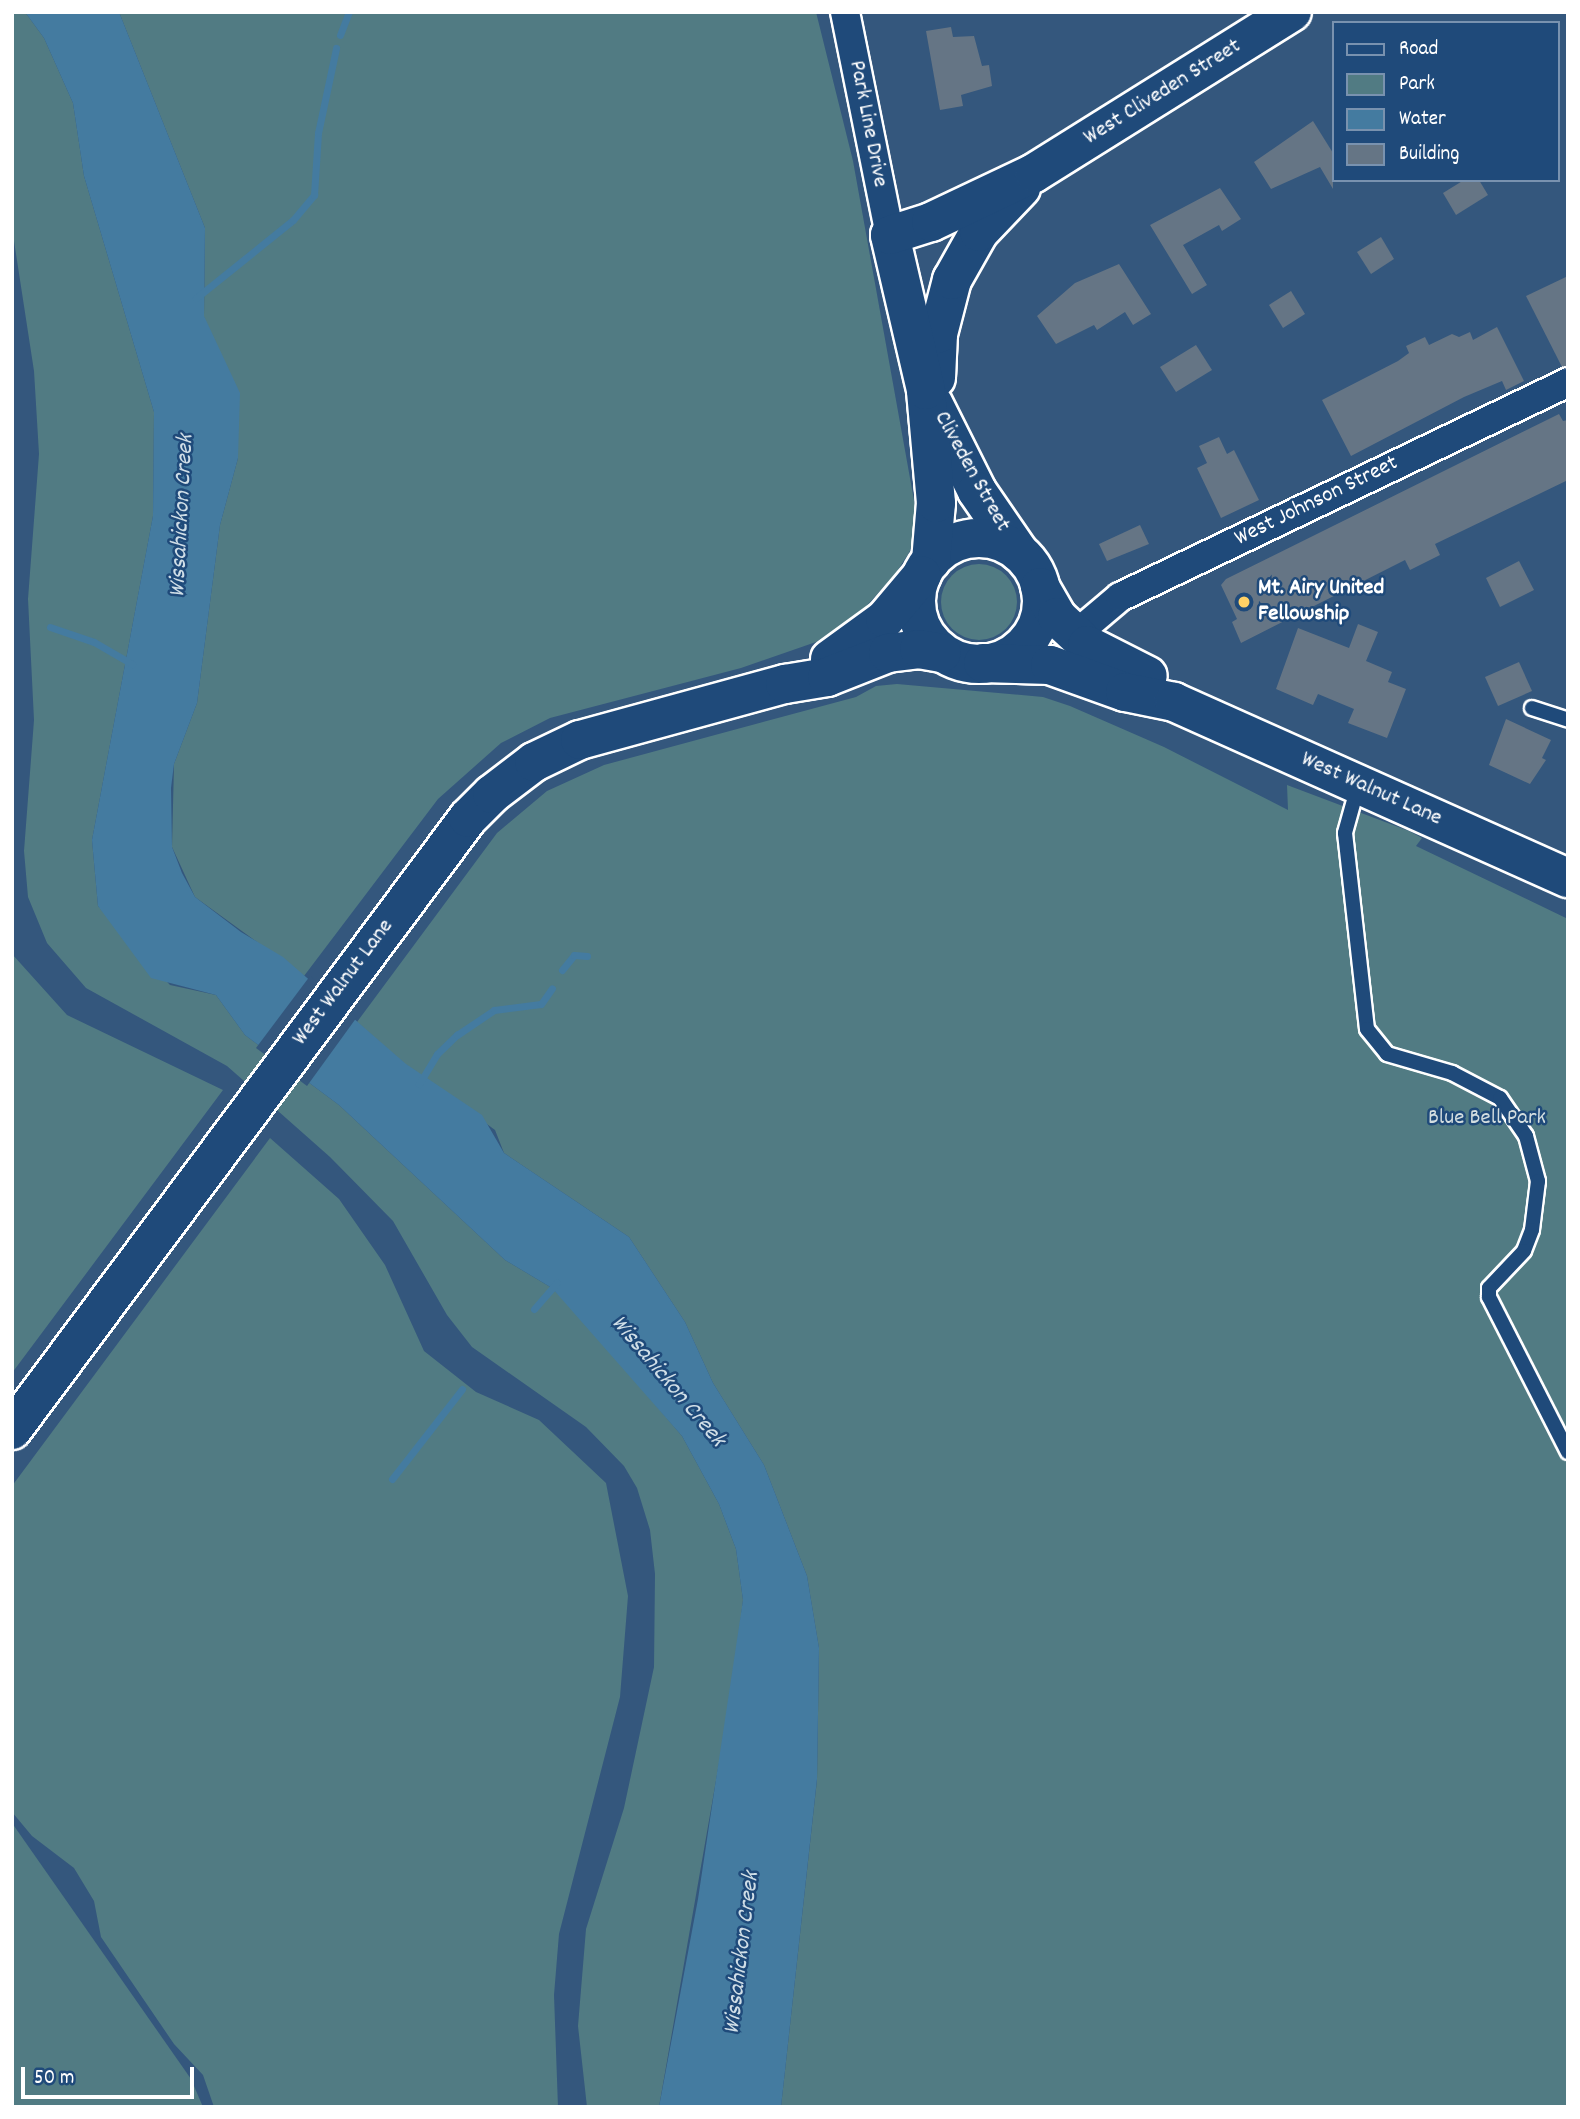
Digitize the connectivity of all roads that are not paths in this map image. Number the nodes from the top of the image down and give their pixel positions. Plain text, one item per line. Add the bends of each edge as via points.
1 (845, 12) edge
2 (1293, 12) edge
3 (1034, 173) junction
4 (890, 235) junction
5 (1568, 382) edge
6 (926, 390) junction
7 (947, 432) junction
8 (1019, 552) junction
9 (926, 567) junction
10 (1040, 587) junction
11 (1075, 635) junction
12 (942, 653) junction
13 (983, 663) junction
14 (785, 684) junction
15 (1174, 702) junction
16 (1532, 708) dead end
17 (1568, 720) edge
18 (1358, 784) junction
19 (1568, 878) edge
20 (12, 1430) edge
21 (1568, 1452) edge

1 - 4 street, Park Line Drive
2 - 3 street, West Cliveden Street
3 - 4 street, West Cliveden Street via 931,222
3 - 7 street, West Cliveden Street via 979,232 953,280 936,357 937,391
4 - 6 street, Cliveden Street
5 - 11 street, West Johnson Street via 1120,597
6 - 7 street, Cliveden Street
6 - 9 street, Cliveden Street via 936,503
7 - 8 street, Cliveden Street via 983,501
8 - 9 street via 980,538 953,544
8 - 10 street
9 - 12 street via 916,611 925,634
9 - 14 street, West Walnut Lane via 875,628
10 - 11 street, West Walnut Lane via 1057,617
10 - 13 street via 1041,614 1030,639 1009,656
11 - 15 street, West Walnut Lane via 1106,657 1151,677
12 - 13 street via 961,662
12 - 14 street, West Walnut Lane via 903,650 827,677
13 - 15 street, West Walnut Lane via 1050,665 1125,692
14 - 20 street, West Walnut Lane via 557,749 512,777 468,818
15 - 18 street, West Walnut Lane
16 - 17 lane
18 - 19 street, West Walnut Lane
18 - 21 lane via 1345,833 1367,1029 1379,1047 1398,1060 1477,1083 1500,1098 1526,1136 1538,1181 1532,1230 1524,1251 1489,1288 1489,1297

